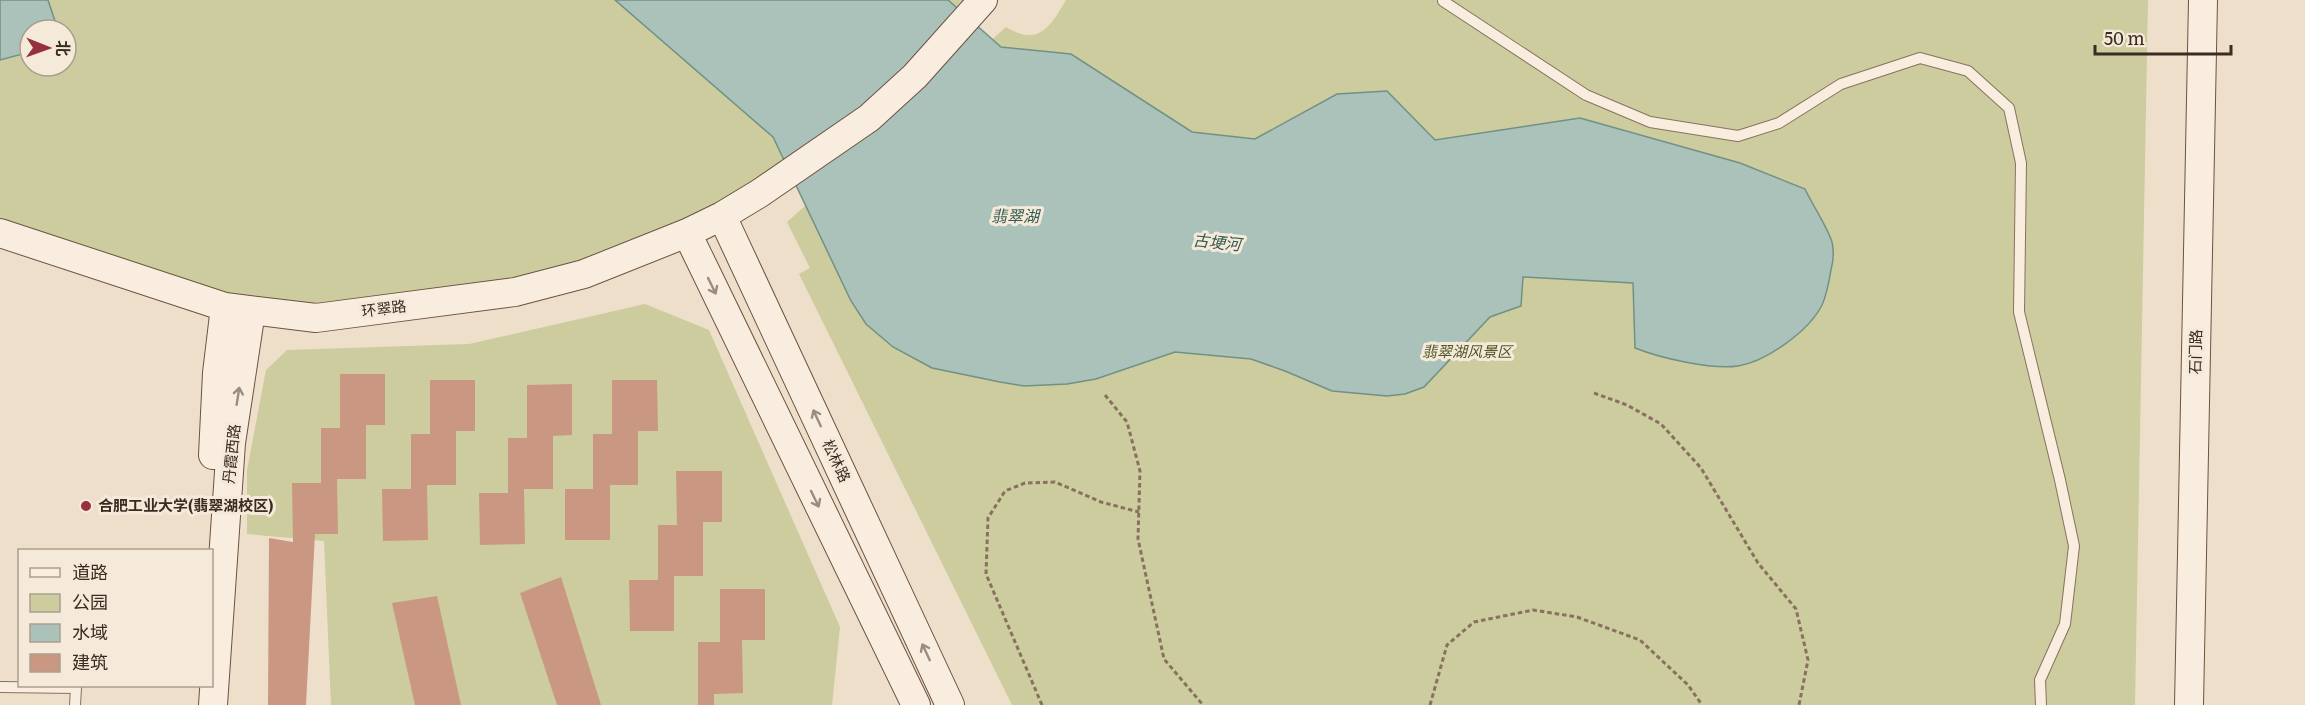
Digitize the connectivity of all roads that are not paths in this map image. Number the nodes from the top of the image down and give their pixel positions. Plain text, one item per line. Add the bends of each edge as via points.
1 (983, 0) edge
2 (2204, 0) edge
3 (1443, 1) edge
4 (722, 216) junction
5 (0, 233) edge
6 (687, 233) junction
7 (238, 309) junction
8 (209, 549) edge
9 (0, 687) edge
10 (203, 687) edge
11 (75, 705) edge
12 (202, 705) edge
13 (213, 705) edge
14 (916, 705) edge
15 (951, 705) edge
16 (2042, 705) edge
17 (2189, 705) edge

1 - 4 street, 环翠路 via 915,76 868,118
2 - 17 street, 石门路
3 - 16 lane via 1586,95 1650,122 1738,136 1779,123 1841,84 1920,58 1968,71 2009,108 2021,163 2019,312 2074,546 2065,624 2040,680
4 - 6 street, 环翠路
15 -> 4 street, 松林路
5 - 7 street, 环翠路
6 - 7 street, 环翠路 via 584,274 515,292 316,318
6 -> 14 street
7 - 8 street, 丹霞西路 via 217,373
13 -> 7 street, 丹霞西路
9 - 11 lane via 76,688
10 - 12 street

